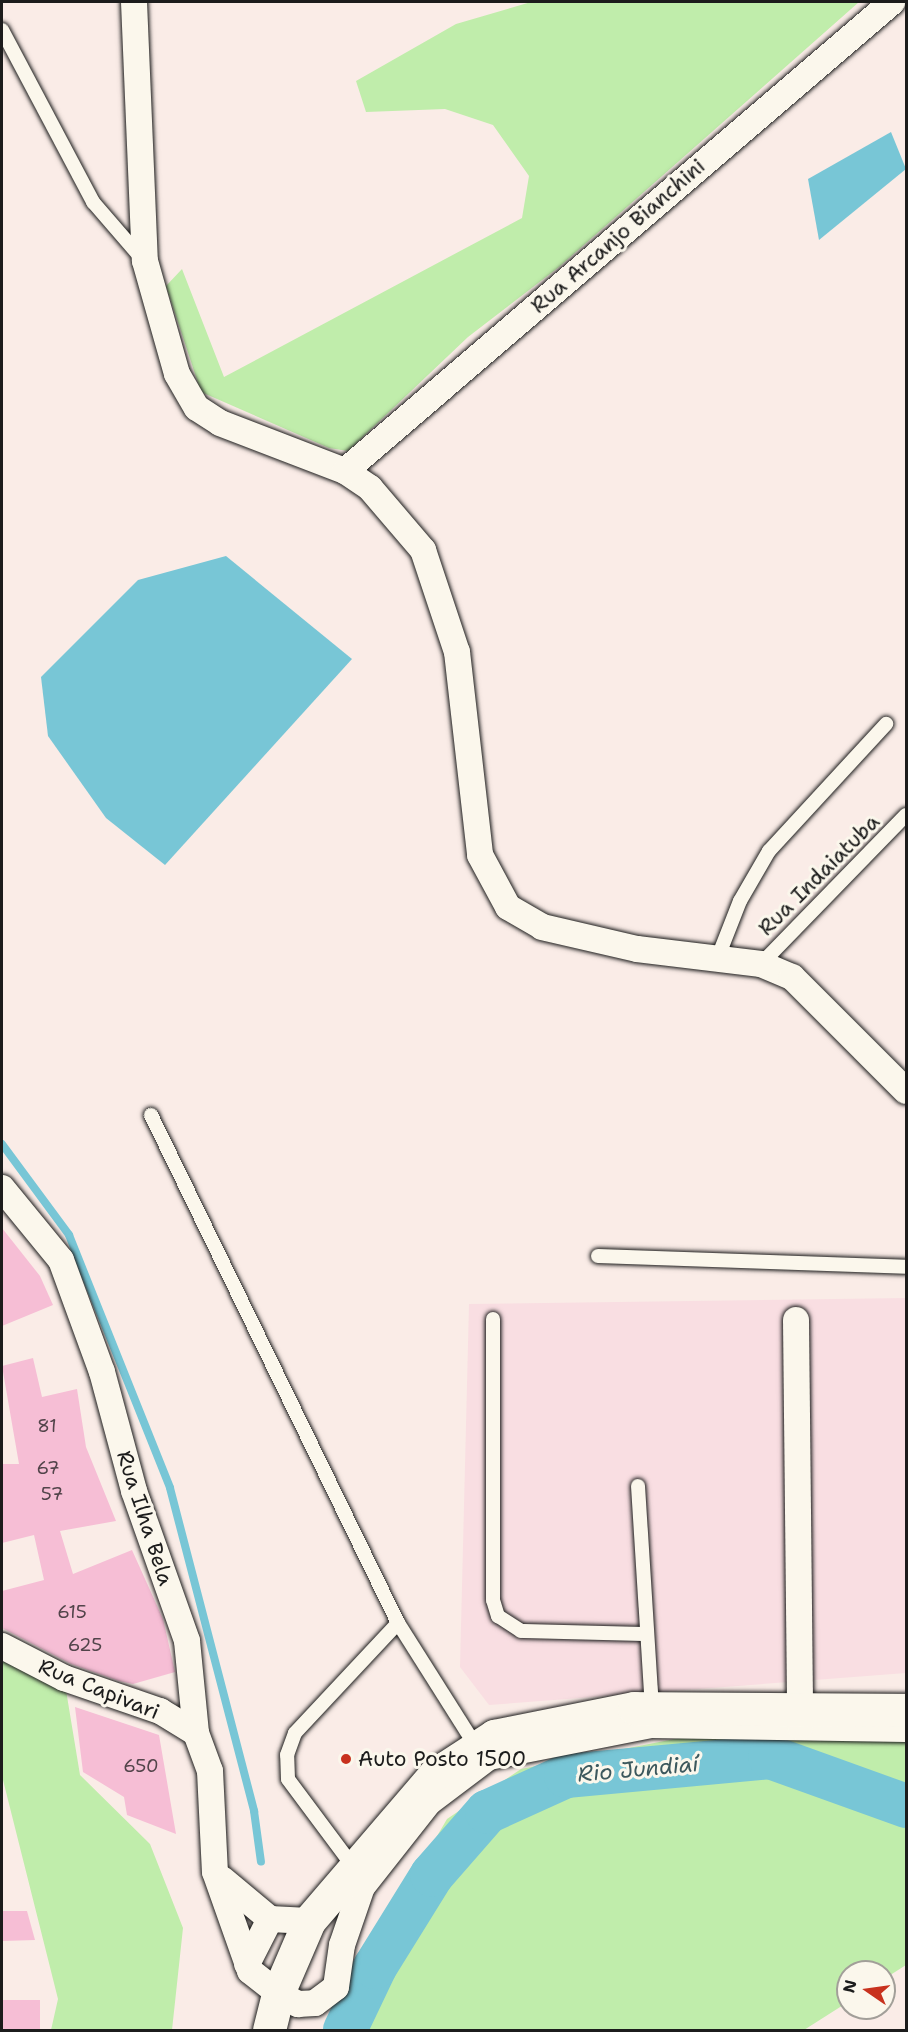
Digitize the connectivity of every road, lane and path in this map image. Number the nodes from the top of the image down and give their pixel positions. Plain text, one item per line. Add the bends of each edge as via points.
1 (135, 2) edge
2 (892, 2) edge
3 (2, 30) edge
4 (145, 261) junction
5 (345, 471) junction
6 (886, 724) dead end
7 (906, 815) edge
8 (718, 957) junction
9 (761, 963) junction
10 (906, 1091) edge
11 (151, 1115) dead end
12 (2, 1188) edge
13 (598, 1256) dead end
14 (906, 1268) edge
15 (493, 1319) dead end
16 (796, 1320) dead end
17 (638, 1486) dead end
18 (398, 1623) junction
19 (646, 1634) junction
20 (2, 1646) edge
21 (906, 1710) edge
22 (651, 1717) junction
23 (800, 1718) junction
24 (906, 1729) edge
25 (196, 1733) junction
26 (477, 1756) junction
27 (215, 1872) junction
28 (358, 1876) junction
29 (270, 1919) junction
30 (309, 1921) junction
31 (247, 1964) junction
32 (278, 1993) junction
33 (269, 2031) edge

1 - 4 street
2 - 5 street, Rua Arcanjo Bianchini
3 - 4 lane via 93,202
4 - 5 street via 177,374 197,408 220,423
5 - 8 street via 370,488 423,550 438,583 457,652 480,855 508,907 551,930 637,949
6 - 8 lane via 769,851 740,901
7 - 9 lane, Rua Indaiatuba
8 - 9 street
9 - 10 street via 792,977
11 - 18 lane
12 - 25 street, Rua Ilha Bela via 61,1260 102,1372 134,1491 187,1641
13 - 14 lane
15 - 19 lane via 493,1600 498,1616 521,1631
16 - 23 street
17 - 19 lane
18 - 26 lane
18 - 28 lane via 295,1733 287,1755 288,1779
19 - 22 lane
20 - 25 street, Rua Capivari via 64,1678 160,1711
21 - 23 main road
22 - 23 main road
22 - 26 main road via 494,1736
23 - 24 street
25 - 27 street, Rua Ilha Bela via 210,1771
26 - 28 main road via 434,1775
27 - 29 street
27 - 31 street, Rua Ilha Bela
28 - 30 main road
28 - 32 street via 336,1987 315,2003 297,2004
29 - 30 street
29 - 31 street
30 - 32 main road
31 - 32 street, Rua Ilha Bela
32 - 33 main road

